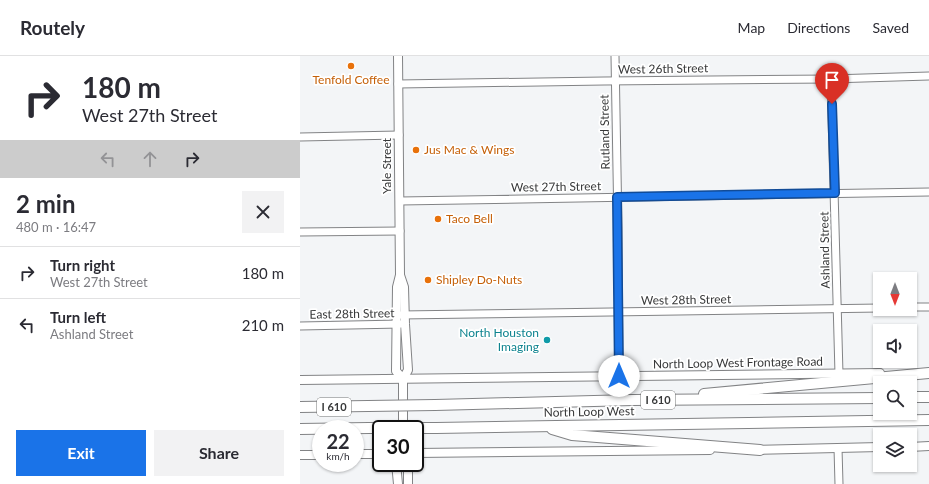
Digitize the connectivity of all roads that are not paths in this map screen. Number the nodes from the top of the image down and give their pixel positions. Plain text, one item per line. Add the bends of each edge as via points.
1 (398, 56) edge
2 (614, 56) edge
3 (929, 76) edge
4 (831, 79) junction
5 (615, 81) junction
6 (398, 84) junction
7 (399, 135) junction
8 (300, 137) edge
9 (929, 192) edge
10 (835, 193) junction
11 (617, 197) junction
12 (400, 201) junction
13 (400, 231) junction
14 (300, 232) edge
15 (400, 276) junction
16 (917, 307) edge
17 (929, 307) edge
18 (837, 308) junction
19 (873, 308) edge
20 (619, 312) junction
21 (405, 315) junction
22 (396, 316) junction
23 (405, 324) junction
24 (396, 325) junction
25 (300, 326) edge
26 (929, 373) edge
27 (839, 374) junction
28 (619, 376) junction
29 (403, 379) junction
30 (300, 380) edge
31 (917, 397) edge
32 (929, 397) edge
33 (873, 398) edge
34 (632, 400) junction
35 (300, 407) edge
36 (403, 420) edge
37 (929, 420) edge
38 (542, 426) junction
39 (300, 429) edge
40 (929, 446) edge
41 (873, 447) edge
42 (917, 447) edge
43 (838, 448) junction
44 (760, 450) junction
45 (424, 453) edge
46 (300, 455) edge
47 (312, 455) edge
48 (397, 472) edge
49 (408, 472) edge
50 (398, 484) edge
51 (408, 484) edge
52 (839, 484) edge

1 - 6 main road, Yale Street
2 - 5 street, Rutland Street
3 - 4 street, West 26th Street
4 - 5 street, West 26th Street
4 - 10 street, Ashland Street
5 - 6 street, West 26th Street
5 - 11 street, Rutland Street
6 - 7 main road, Yale Street
7 - 8 street
7 - 12 main road, Yale Street
9 - 10 street, West 27th Street
10 - 11 street, West 27th Street
10 - 18 street, Ashland Street
11 - 12 street, West 27th Street
11 - 20 street, Rutland Street
12 - 13 main road, Yale Street
13 - 14 street
13 - 15 main road, Yale Street
15 - 21 main road, Yale Street via 404,287
15 - 22 main road, Yale Street
16 - 17 street
18 - 19 street, West 28th Street
18 - 20 street, West 28th Street
18 - 27 street, Ashland Street
20 - 21 street, West 28th Street
20 - 28 street, Rutland Street
21 - 22 street, West 28th Street
21 - 23 main road, Yale Street
22 - 24 main road, Yale Street
23 - 24 street, East 28th Street
23 - 29 main road, Yale Street via 408,370
24 - 25 street, East 28th Street
24 - 29 main road, Yale Street via 396,371
26 - 27 main road, North Loop West Frontage Road
26 - 34 highway
27 - 28 main road, North Loop West Frontage Road
28 - 29 main road, North Loop West Frontage Road
29 - 30 main road, North Loop West Frontage Road
29 - 36 main road, Yale Street
31 - 32 highway
33 - 34 highway, North Loop West / I 610
34 - 35 highway, North Loop West / I 610, bridge
37 - 38 highway, North Loop West / I 610
38 - 39 highway, North Loop West / I 610, bridge
38 - 44 highway via 572,435
40 - 42 main road
41 - 43 main road
43 - 44 main road
43 - 52 street
44 - 45 main road
46 - 47 main road
48 - 50 main road
49 - 51 main road

